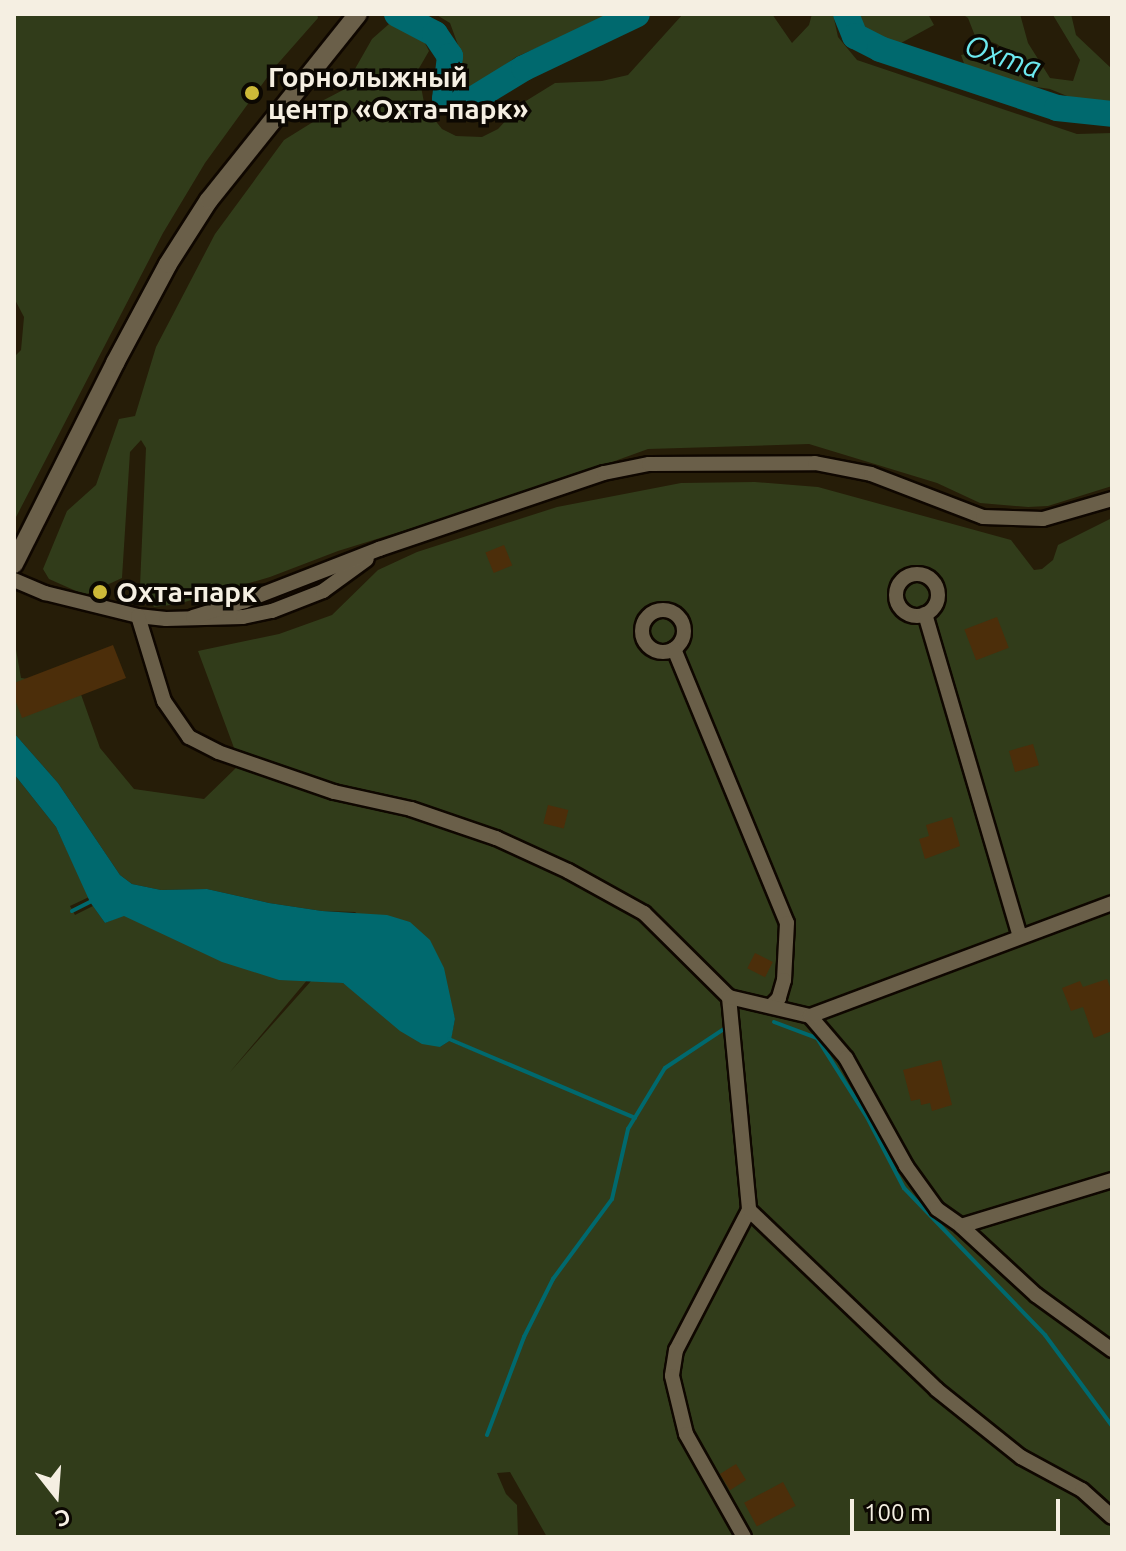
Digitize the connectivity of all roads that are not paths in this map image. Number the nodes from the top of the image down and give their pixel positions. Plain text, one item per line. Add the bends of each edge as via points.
1 (354, 19) edge
2 (1112, 499) edge
3 (14, 564) edge
4 (14, 580) edge
5 (925, 614) dead end
6 (138, 616) junction
7 (674, 649) dead end
8 (1112, 903) edge
9 (1020, 936) junction
10 (729, 997) junction
11 (772, 1005) junction
12 (810, 1016) junction
13 (1112, 1180) edge
14 (749, 1210) junction
15 (961, 1226) junction
16 (1112, 1350) edge
17 (1112, 1517) edge
18 (744, 1537) edge

1 - 3 street via 253,140 176,251
2 - 6 street via 1043,519 983,517 871,474 815,463 649,464 604,473 379,549 341,580 272,611 243,617
4 - 6 street
5 - 9 street
6 - 10 street via 164,701 189,737 334,792 411,809 496,838 568,871 644,913
7 - 11 street via 787,923 784,980
8 - 9 street
9 - 12 street
10 - 11 street
10 - 14 street
11 - 12 street
12 - 15 street via 846,1058 906,1166 937,1209
13 - 15 street
14 - 17 street via 936,1389 1021,1457 1082,1490
14 - 18 street via 676,1350 672,1376 686,1434
15 - 16 street via 1036,1295

